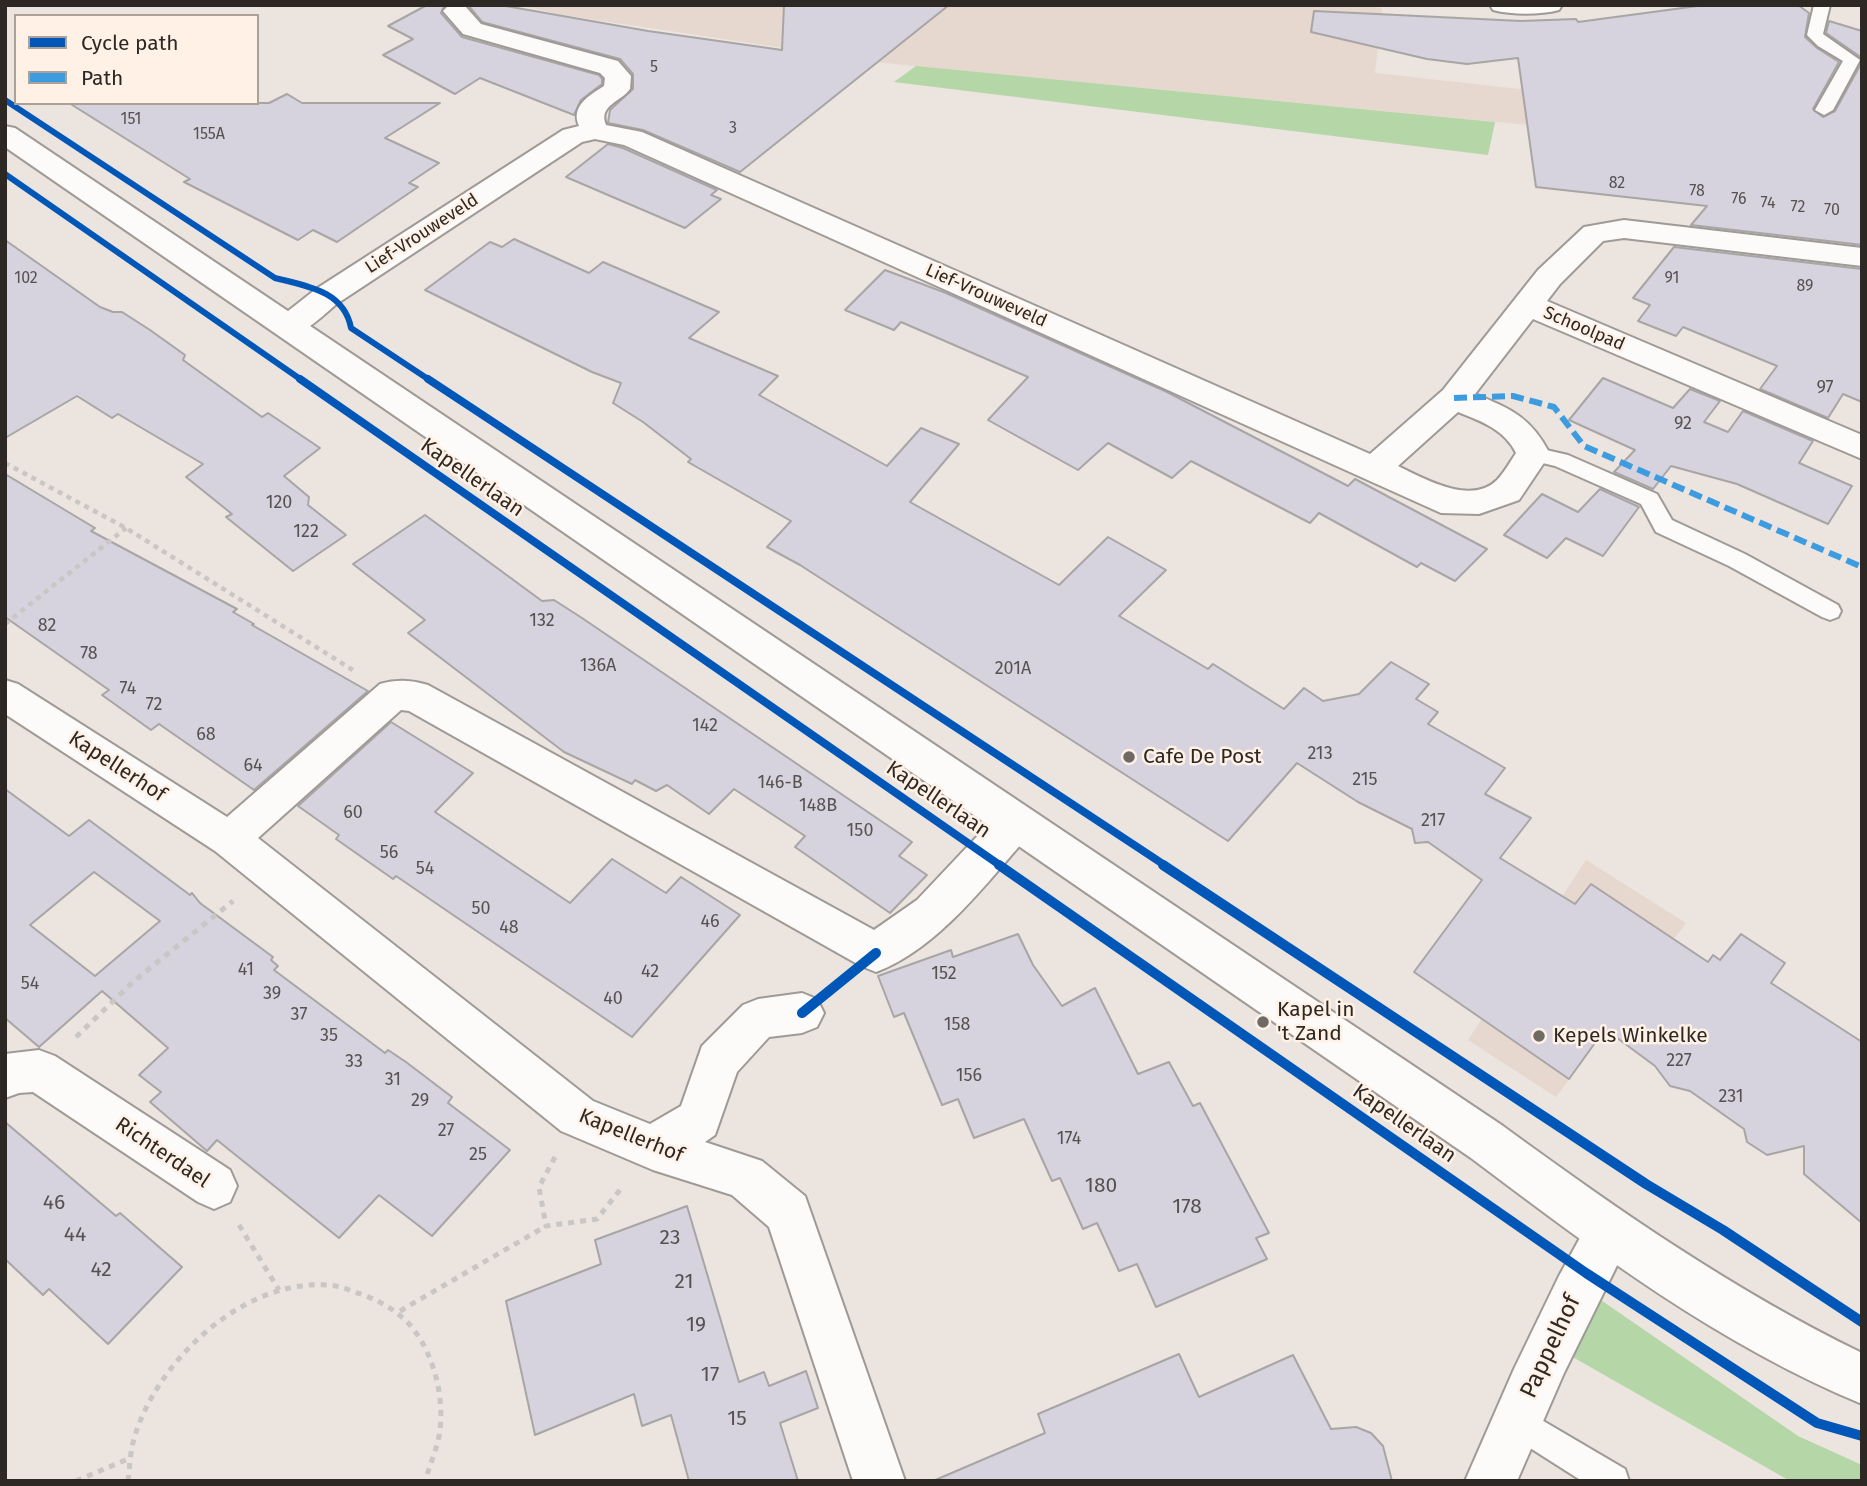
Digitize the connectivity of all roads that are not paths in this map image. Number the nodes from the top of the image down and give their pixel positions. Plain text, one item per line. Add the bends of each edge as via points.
1 (1502, 5) edge
2 (1550, 5) edge
3 (1822, 5) edge
4 (456, 10) dead end
5 (1824, 110) dead end
6 (595, 131) junction
7 (5, 134) edge
8 (1862, 257) edge
9 (1528, 305) junction
10 (289, 326) junction
11 (1454, 398) junction
12 (1862, 448) edge
13 (1533, 454) junction
14 (1374, 469) junction
15 (1830, 611) dead end
16 (5, 695) edge
17 (1016, 822) junction
18 (229, 839) junction
19 (802, 1013) dead end
20 (22, 1074) edge
21 (653, 1148) junction
22 (214, 1186) road end
23 (1609, 1233) junction
24 (1862, 1379) edge
25 (1516, 1421) junction
26 (879, 1481) edge
27 (1491, 1481) edge
28 (1613, 1481) edge

1 - 2 street
3 - 5 lane via 1815,35 1852,60
4 - 6 street via 472,29 609,67 618,76 617,89 594,104 590,120
6 - 10 street, Lief-Vrouweveld via 573,136 327,296
6 - 14 street, Lief-Vrouweveld via 632,138
7 - 10 street, Kapellerlaan
8 - 9 street, Schoolpad via 1624,229 1594,233
9 - 11 street
9 - 12 street, Schoolpad
10 - 17 street, Kapellerlaan
11 - 13 street via 1513,424 1527,438
11 - 14 street
13 - 14 street, Lief-Vrouweveld via 1507,491 1479,502 1441,501
13 - 15 lane via 1560,460 1649,499 1664,526
16 - 18 street, Kapellerhof
17 - 18 street, Kapellerlaan via 932,913 876,954 415,696 393,695
17 - 23 street, Kapellerlaan via 1487,1142
18 - 21 street, Kapellerhof via 577,1116
19 - 21 street via 758,1019 718,1061 699,1120
20 - 22 street, Richterdael
21 - 26 street, Kapellerhof via 746,1177 788,1212
23 - 24 street, Kapellerlaan via 1731,1311
23 - 25 street, Pappelhof
25 - 27 street, Pappelhof
25 - 28 lane

